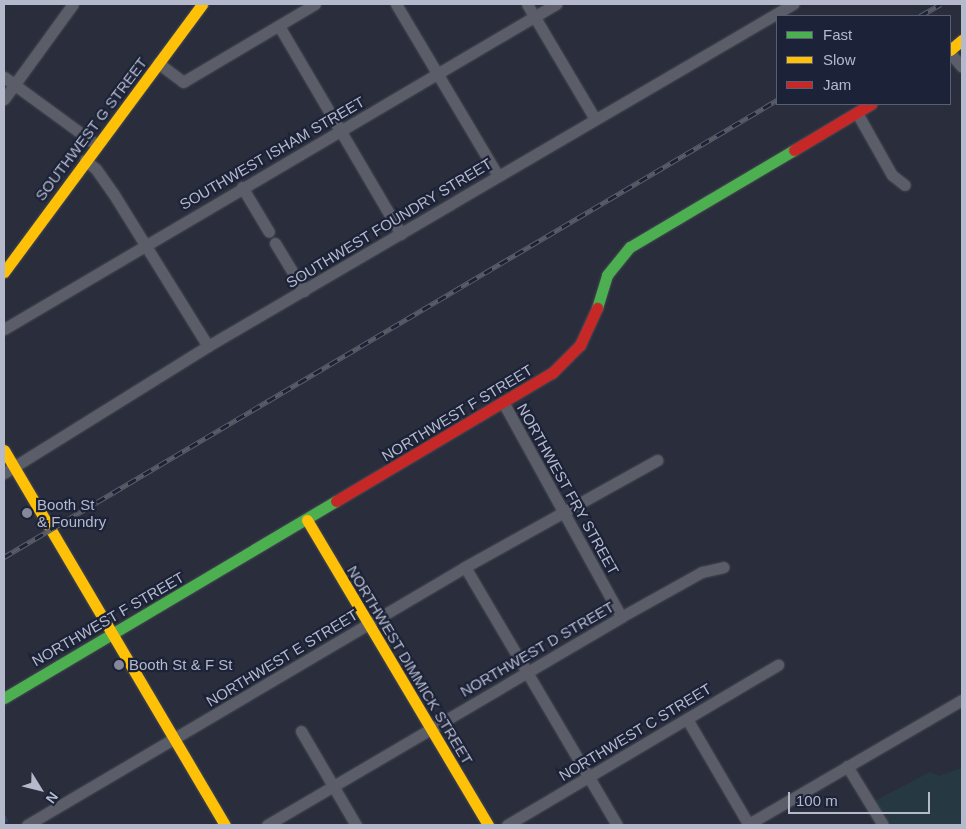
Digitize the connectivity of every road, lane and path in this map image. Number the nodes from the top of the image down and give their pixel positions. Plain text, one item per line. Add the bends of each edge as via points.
1 (73, 4) edge
2 (202, 4) edge
3 (315, 4) edge
4 (396, 4) edge
5 (527, 4) edge
6 (556, 4) edge
7 (793, 4) edge
8 (534, 16) junction
9 (278, 26) junction
10 (962, 40) edge
11 (951, 51) edge
12 (951, 53) edge
13 (158, 63) junction
14 (962, 66) edge
15 (436, 73) junction
16 (4, 76) edge
17 (14, 84) junction
18 (4, 99) edge
19 (870, 105) edge
20 (857, 113) junction
21 (595, 119) junction
22 (341, 130) junction
23 (96, 145) junction
24 (85, 160) junction
25 (498, 176) junction
26 (905, 185) dead end
27 (242, 187) junction
28 (401, 234) junction
29 (145, 244) junction
30 (4, 272) edge
31 (304, 291) junction
32 (4, 329) edge
33 (208, 346) junction
34 (503, 402) junction
35 (4, 450) edge
36 (657, 460) dead end
37 (9, 470) edge
38 (564, 514) junction
39 (307, 520) junction
40 (465, 566) junction
41 (723, 567) dead end
42 (621, 617) junction
43 (368, 624) junction
44 (112, 633) junction
45 (778, 665) dead end
46 (527, 672) junction
47 (4, 698) edge
48 (962, 700) edge
49 (686, 720) junction
50 (432, 728) junction
51 (301, 732) dead end
52 (174, 739) junction
53 (847, 766) junction
54 (589, 777) junction
55 (334, 786) junction
56 (27, 825) edge
57 (225, 825) edge
58 (267, 825) edge
59 (356, 825) edge
60 (488, 825) edge
61 (506, 825) edge
62 (617, 825) edge
63 (748, 825) edge
64 (883, 825) edge

1 - 17 street
2 - 13 street, SOUTHWEST G STREET
3 - 9 street
4 - 15 street
5 - 8 street
6 - 8 street, SOUTHWEST ISHAM STREET
7 - 21 street, SOUTHWEST FOUNDRY STREET
8 - 15 street, SOUTHWEST ISHAM STREET
8 - 21 street
9 - 13 street via 183,82
9 - 22 street
10 - 11 street
12 - 14 street
13 - 23 street, SOUTHWEST G STREET
15 - 22 street, SOUTHWEST ISHAM STREET
15 - 25 street
16 - 17 street
17 - 18 street
17 - 23 street
19 - 20 street, NORTHWEST F STREET
20 - 26 street via 892,175
20 - 34 street, NORTHWEST F STREET via 630,247 607,275 592,324 573,355 552,373
21 - 25 street, SOUTHWEST FOUNDRY STREET
22 - 27 street, SOUTHWEST ISHAM STREET
22 - 28 street
23 - 24 street, SOUTHWEST G STREET
24 - 29 street via 96,169
24 - 30 street, SOUTHWEST G STREET
25 - 28 street, SOUTHWEST FOUNDRY STREET
27 - 29 street, SOUTHWEST ISHAM STREET
27 - 31 street
28 - 31 street, SOUTHWEST FOUNDRY STREET
29 - 32 street, SOUTHWEST ISHAM STREET
29 - 33 street
31 - 33 street, SOUTHWEST FOUNDRY STREET
33 - 37 street, SOUTHWEST FOUNDRY STREET
34 - 38 street, NORTHWEST FRY STREET
34 - 39 street, NORTHWEST F STREET
35 - 37 street
36 - 38 street, NORTHWEST E STREET
37 - 44 street via 42,514
38 - 40 street, NORTHWEST E STREET
38 - 42 street, NORTHWEST FRY STREET
39 - 43 street, NORTHWEST DIMMICK STREET
39 - 44 street, NORTHWEST F STREET
40 - 43 street, NORTHWEST E STREET
40 - 46 street
41 - 42 street, NORTHWEST D STREET via 702,572
42 - 46 street, NORTHWEST D STREET
43 - 50 street, NORTHWEST DIMMICK STREET
43 - 52 street, NORTHWEST E STREET
44 - 47 street, NORTHWEST F STREET
44 - 52 street
45 - 49 street, NORTHWEST C STREET
46 - 50 street, NORTHWEST D STREET
46 - 54 street
48 - 53 street
49 - 54 street, NORTHWEST C STREET
49 - 63 street
50 - 55 street, NORTHWEST D STREET
50 - 60 street, NORTHWEST DIMMICK STREET
51 - 55 street
52 - 56 street, NORTHWEST E STREET
52 - 57 street
53 - 63 street
53 - 64 street
54 - 61 street, NORTHWEST C STREET
54 - 62 street
55 - 58 street, NORTHWEST D STREET
55 - 59 street

